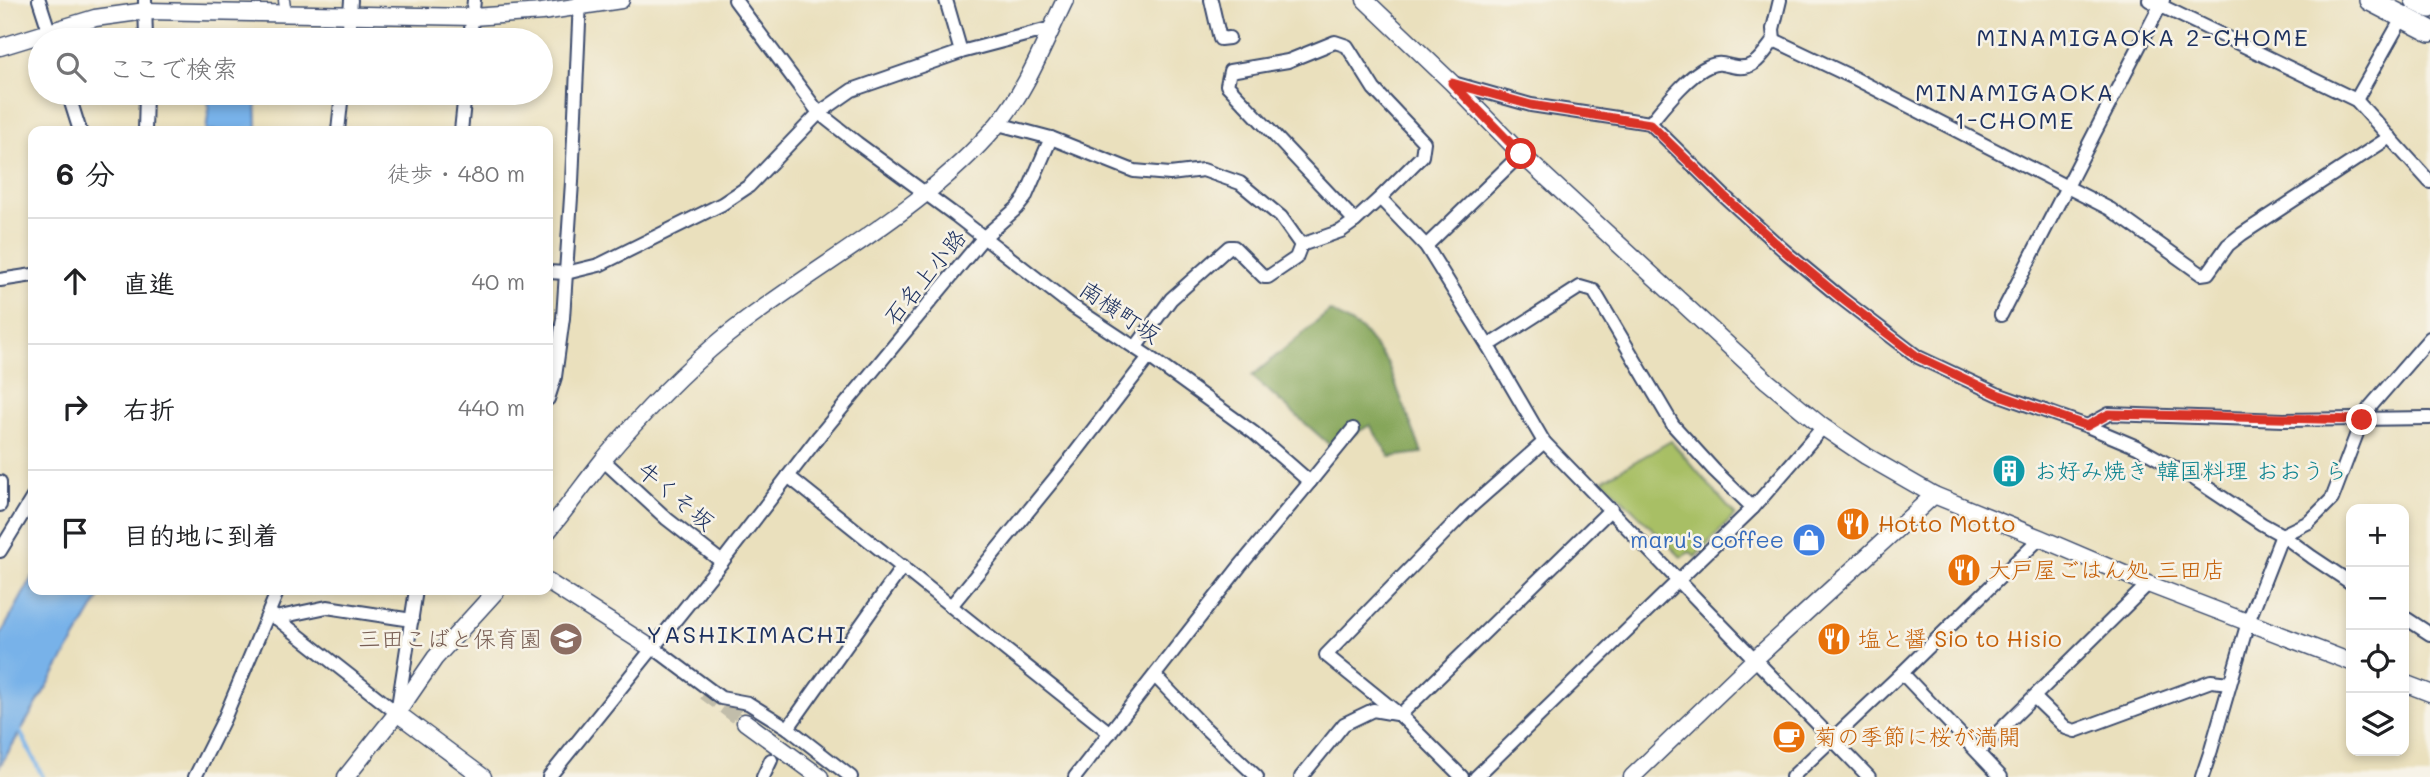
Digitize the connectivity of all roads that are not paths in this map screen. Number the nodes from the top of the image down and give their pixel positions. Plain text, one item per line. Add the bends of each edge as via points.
1 (39, 0) edge
2 (474, 0) edge
3 (621, 0) edge
4 (736, 0) edge
5 (946, 0) edge
6 (1065, 0) edge
7 (1211, 0) edge
8 (1365, 0) edge
9 (1780, 0) edge
10 (2370, 0) edge
11 (2157, 2) edge
12 (580, 3) edge
13 (2410, 6) edge
14 (2430, 7) edge
15 (148, 8) edge
16 (351, 8) edge
17 (282, 10) edge
18 (473, 17) junction
19 (48, 28) edge
20 (71, 28) edge
21 (147, 28) edge
22 (349, 28) edge
23 (472, 28) edge
24 (1052, 28) junction
25 (2430, 31) edge
26 (1229, 38) dead end
27 (1774, 40) junction
28 (28, 41) edge
29 (0, 47) edge
30 (961, 52) junction
31 (1452, 83) junction
32 (2356, 100) junction
33 (72, 105) edge
34 (146, 105) edge
35 (341, 105) edge
36 (464, 105) edge
37 (819, 113) junction
38 (998, 124) junction
39 (1650, 124) junction
40 (78, 126) edge
41 (145, 126) edge
42 (339, 126) edge
43 (462, 126) edge
44 (2390, 137) junction
45 (1051, 138) junction
46 (1521, 154) junction
47 (2430, 183) edge
48 (2068, 188) junction
49 (926, 194) junction
50 (1380, 198) junction
51 (1355, 221) junction
52 (983, 238) junction
53 (1301, 245) junction
54 (1426, 246) junction
55 (553, 272) edge
56 (566, 273) junction
57 (28, 276) edge
58 (0, 280) edge
59 (2001, 315) dead end
60 (2430, 338) edge
61 (1488, 346) junction
62 (1135, 348) junction
63 (1149, 357) junction
64 (553, 383) edge
65 (2430, 418) edge
66 (2362, 420) junction
67 (2087, 426) junction
68 (1823, 427) junction
69 (1353, 429) dead end
70 (1544, 442) junction
71 (603, 460) junction
72 (788, 476) junction
73 (0, 482) edge
74 (1310, 482) junction
75 (1934, 495) junction
76 (0, 505) edge
77 (28, 505) edge
78 (1753, 508) junction
79 (1611, 509) junction
80 (553, 525) edge
81 (2282, 535) junction
82 (2040, 538) junction
83 (0, 551) edge
84 (722, 562) junction
85 (902, 566) junction
86 (1679, 580) junction
87 (2346, 580) edge
88 (2148, 584) junction
89 (553, 585) edge
90 (277, 595) edge
91 (415, 595) edge
92 (492, 595) edge
93 (951, 606) junction
94 (273, 615) junction
95 (412, 620) junction
96 (2409, 620) edge
97 (2248, 622) junction
98 (2430, 634) edge
99 (649, 646) junction
100 (1755, 659) junction
101 (2346, 661) edge
102 (1902, 673) junction
103 (1155, 676) junction
104 (2230, 683) junction
105 (2409, 685) edge
106 (2430, 693) edge
107 (2034, 697) junction
108 (397, 713) junction
109 (1400, 715) junction
110 (745, 722) tunnel mouth
111 (788, 728) junction
112 (1110, 733) junction
113 (1832, 738) junction
114 (1978, 752) junction
115 (771, 760) dead end
116 (195, 777) edge
117 (346, 777) edge
118 (483, 777) edge
119 (549, 777) edge
120 (763, 777) edge
121 (820, 777) edge
122 (851, 777) edge
123 (1075, 777) edge
124 (1257, 777) edge
125 (1301, 777) edge
126 (1462, 777) edge
127 (1476, 777) edge
128 (1632, 777) edge
129 (1792, 777) edge
130 (1869, 777) edge
131 (2001, 777) edge
132 (2202, 777) edge

1 - 19 street
2 - 18 street
3 - 12 street
4 - 37 street, 南横町坂
5 - 30 street
6 - 24 street
7 - 26 street via 1220,39
8 - 31 street
9 - 27 street
10 - 13 main road
11 - 32 street
11 - 48 street
12 - 18 street via 542,12
12 - 56 street
13 - 14 main road
13 - 25 main road
13 - 32 street
15 - 17 street
15 - 20 street via 95,18
15 - 21 street
16 - 17 street
16 - 18 street
16 - 22 street
18 - 23 street
24 - 30 street
24 - 38 street via 1027,83
27 - 39 street via 1755,64 1741,69 1718,63 1706,67 1671,97
27 - 48 street
28 - 29 street
30 - 37 street via 852,90
31 - 39 street via 1531,105
31 - 46 street
32 - 44 street
33 - 40 street
34 - 41 street
35 - 42 street
36 - 43 street
37 - 49 street, 南横町坂
37 - 56 street via 749,186 722,204 599,265
38 - 45 street
38 - 49 street
39 - 67 street via 1788,254 1918,357 1997,394
44 - 47 street
44 - 48 street via 2242,234 2208,273 2200,274 2110,209
45 - 52 street, 石名上小路 via 1024,198
45 - 53 street via 1134,171 1170,174 1203,170 1240,183 1281,217
46 - 54 street
46 - 68 street
48 - 59 street
49 - 52 street, 南横町坂
49 - 71 street via 727,335 659,398
50 - 51 street
50 - 51 street via 1422,156 1424,142 1374,89 1347,46 1335,42 1288,61 1230,71 1227,85
50 - 54 street
51 - 53 street
52 - 62 street, 南横町坂
52 - 72 street, 石名上小路
53 - 62 street via 1296,258 1268,277 1229,247 1171,299
54 - 61 street
55 - 56 street
56 - 64 street
57 - 58 street
60 - 66 street
61 - 70 street
61 - 78 street via 1580,287 1594,291 1673,425
62 - 63 street, 南横町坂
63 - 74 street, 南横町坂 via 1254,433
63 - 93 street
65 - 66 street
66 - 67 street via 2109,414
66 - 81 street via 2332,499 2309,522
67 - 81 street via 2193,478
68 - 75 street
68 - 78 street
69 - 74 street
70 - 79 street
70 - 109 street via 1466,512 1326,655
71 - 80 street
71 - 84 street, 牛くそ坂
72 - 84 street, 石名上小路
72 - 85 street
73 - 76 street
74 - 103 street
75 - 82 street
75 - 100 street
77 - 83 street
78 - 86 street
79 - 86 street
79 - 109 street
81 - 87 street
81 - 97 street
82 - 88 street
82 - 102 street
84 - 99 street, 石名上小路
85 - 93 street
85 - 111 street
86 - 100 street
86 - 127 street
88 - 97 street
88 - 107 street
89 - 99 street
90 - 94 street
91 - 95 street
92 - 108 street via 435,658
93 - 112 street
94 - 95 street via 327,607
94 - 108 street
94 - 116 street
95 - 108 street
96 - 98 street
97 - 101 street
97 - 104 street
99 - 111 street via 720,698 748,703
99 - 119 street, 石名上小路
100 - 113 street
100 - 128 street
102 - 113 street
102 - 114 street
103 - 112 street
103 - 124 street
104 - 107 street via 2211,681 2075,731
104 - 132 street
105 - 106 street
107 - 114 street
108 - 117 street
108 - 118 street
109 - 125 street via 1373,710 1344,724
109 - 126 street
110 - 121 street
111 - 122 street
112 - 123 street
113 - 129 street
113 - 130 street
114 - 131 street
115 - 120 street

